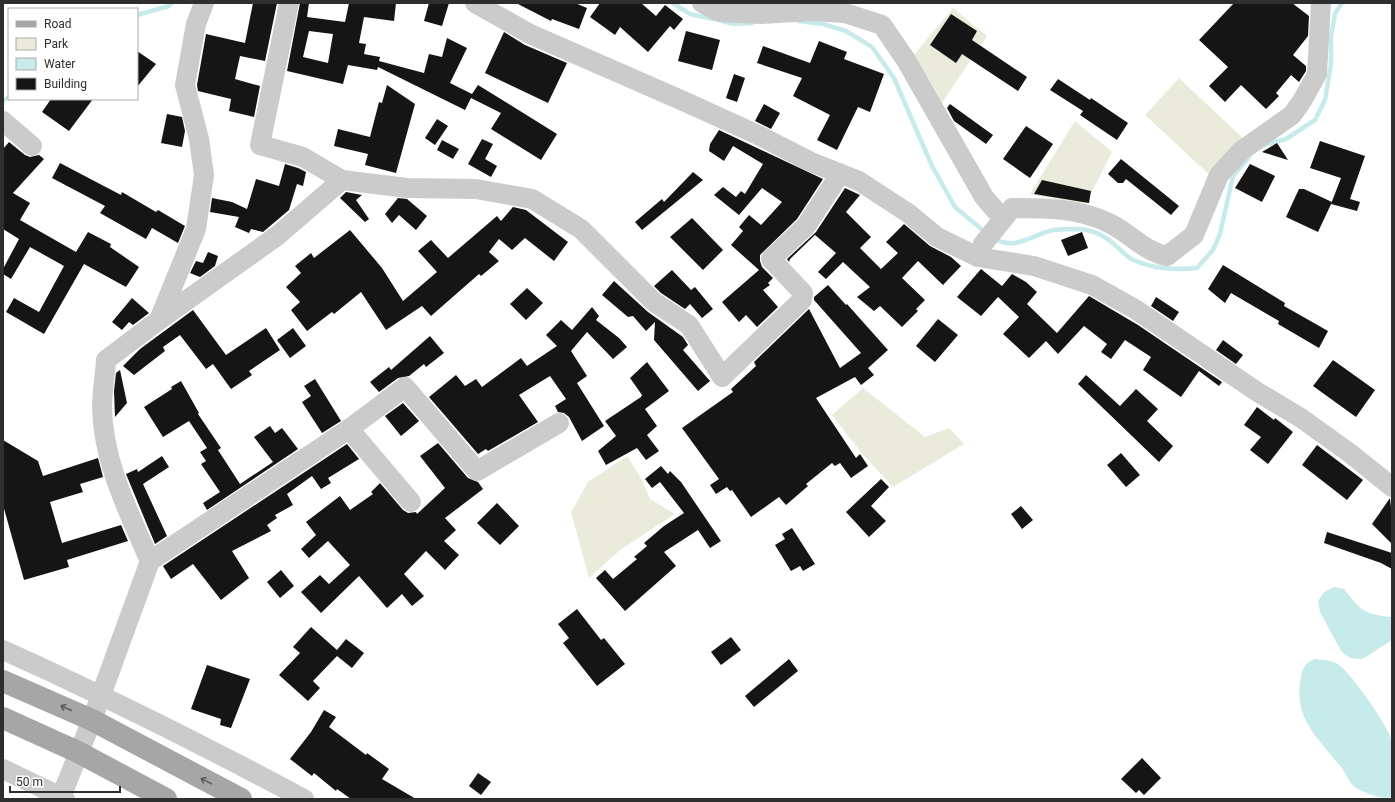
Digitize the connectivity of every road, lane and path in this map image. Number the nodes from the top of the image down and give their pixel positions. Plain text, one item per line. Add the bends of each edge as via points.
1 (204, 3) edge
2 (289, 3) edge
3 (475, 3) edge
4 (702, 3) edge
5 (1321, 3) edge
6 (831, 7) edge
7 (3, 121) edge
8 (32, 146) dead end
9 (840, 174) junction
10 (342, 180) junction
11 (1003, 219) junction
12 (981, 250) junction
13 (159, 320) junction
14 (559, 423) dead end
15 (349, 429) junction
16 (1392, 487) edge
17 (411, 502) dead end
18 (150, 561) junction
19 (3, 650) edge
20 (3, 680) edge
21 (101, 694) junction
22 (3, 718) edge
23 (92, 720) junction
24 (78, 752) junction
25 (3, 769) edge
26 (63, 798) edge
27 (166, 799) edge
28 (241, 799) edge
29 (304, 799) edge

1 - 13 street via 196,24 185,85 199,139 204,174 196,229
2 - 10 street via 260,145 303,157
3 - 9 street via 530,34 690,104
4 - 6 street via 719,12 760,14 811,11
5 - 11 street via 1317,74 1302,101 1292,115 1241,151 1218,175 1194,235 1176,252 1167,256 1154,254 1110,223 1085,214 1051,208 1012,208
6 - 11 street via 882,25 906,60 984,197
7 - 8 street
9 - 10 street via 806,226 771,259 803,293 802,300 722,377 688,324 654,302 581,229 532,199 476,189 407,188
9 - 12 street via 859,182 902,209 937,237
10 - 13 street via 277,236
11 - 12 street
12 - 16 street via 1092,285 1135,309 1256,391 1301,418
13 - 18 street via 106,360 102,409 108,454 126,508
14 - 15 street via 477,471 405,388
15 - 17 street
15 - 18 street
18 - 21 street
19 - 21 street
23 -> 20 main road
21 - 23 street
21 - 29 street
22 - 24 main road
23 - 24 street
28 -> 23 main road
24 - 26 street
24 - 27 main road
25 - 26 street

